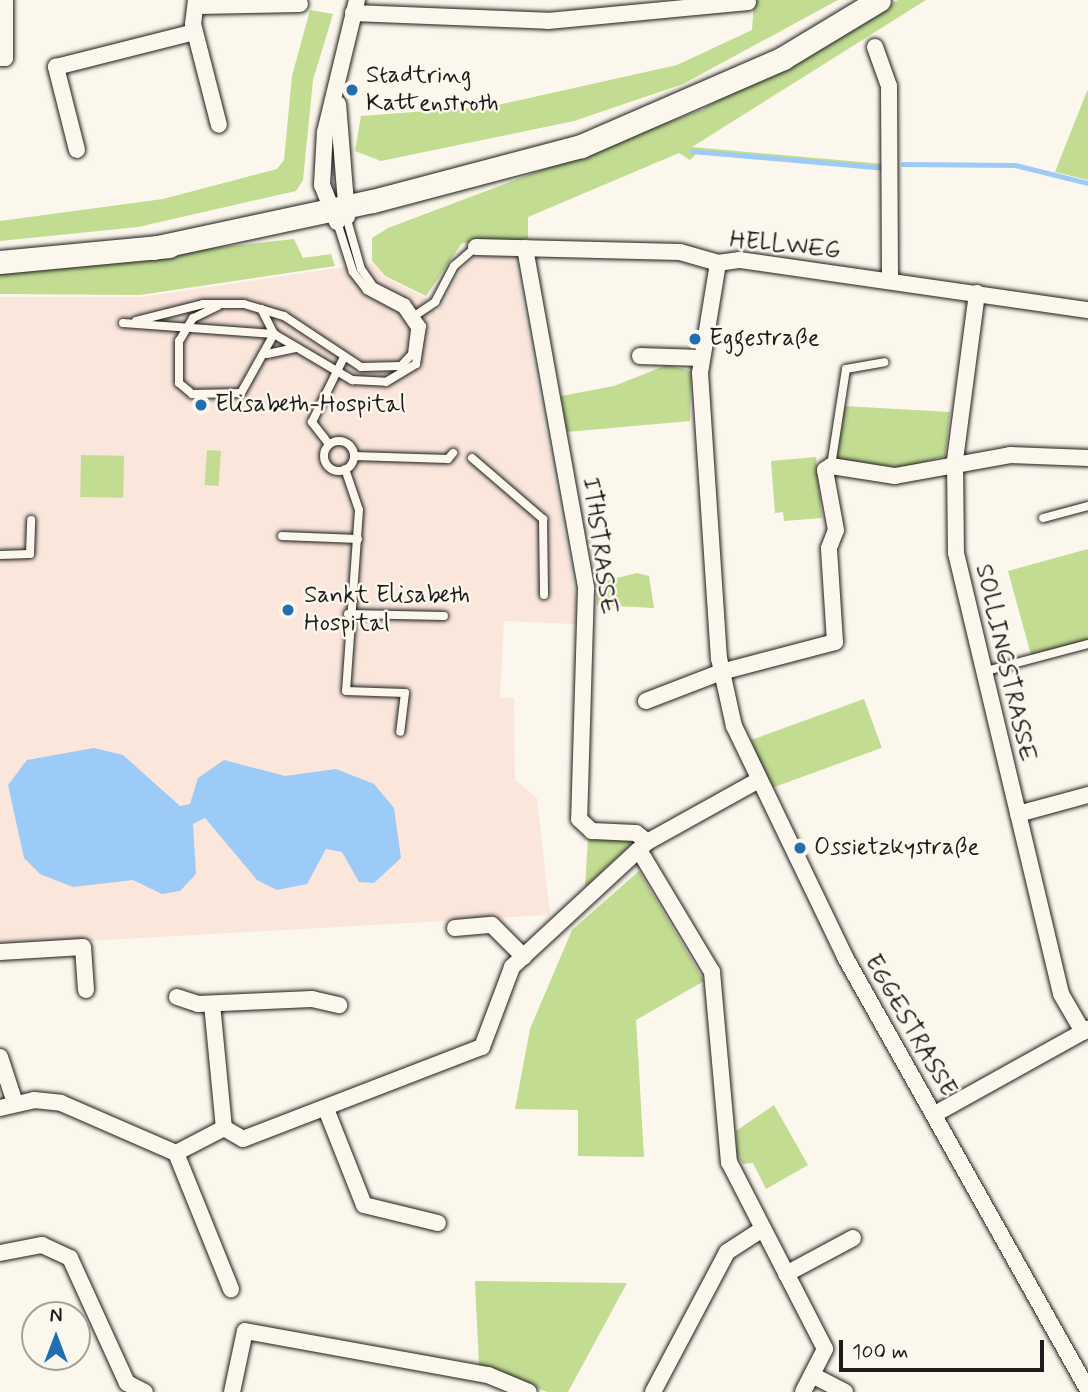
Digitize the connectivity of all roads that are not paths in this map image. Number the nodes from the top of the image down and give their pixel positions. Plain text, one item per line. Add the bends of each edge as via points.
1 (5, 0) edge
2 (879, 0) edge
3 (748, 2) dead end
4 (196, 3) edge
5 (300, 4) dead end
6 (355, 7) edge
7 (194, 32) junction
8 (875, 47) dead end
9 (0, 58) edge
10 (219, 125) dead end
11 (77, 150) dead end
12 (340, 214) junction
13 (476, 247) joint
14 (525, 248) junction
15 (0, 262) edge
16 (718, 263) junction
17 (890, 281) junction
18 (977, 293) junction
19 (225, 303) junction
20 (260, 308) junction
21 (1088, 310) edge
22 (414, 317) junction
23 (185, 329) junction
24 (274, 334) junction
25 (298, 348) junction
26 (267, 354) junction
27 (640, 356) dead end
28 (344, 357) junction
29 (701, 358) junction
30 (884, 362) dead end
31 (337, 372) junction
32 (330, 444) junction
33 (453, 453) dead end
34 (354, 456) junction
35 (472, 458) dead end
36 (955, 461) junction
37 (1087, 461) edge
38 (831, 466) junction
39 (345, 469) junction
40 (1088, 506) edge
41 (1043, 518) dead end
42 (31, 520) dead end
43 (282, 536) dead end
44 (358, 538) junction
45 (0, 555) edge
46 (544, 595) dead end
47 (348, 614) junction
48 (444, 616) dead end
49 (1088, 644) edge
50 (721, 672) junction
51 (982, 672) junction
52 (646, 701) dead end
53 (400, 732) dead end
54 (759, 780) junction
55 (1088, 795) edge
56 (1018, 814) junction
57 (643, 846) junction
58 (455, 928) dead end
59 (0, 952) edge
60 (523, 957) junction
61 (86, 990) dead end
62 (177, 997) dead end
63 (212, 1004) junction
64 (339, 1005) dead end
65 (1086, 1030) edge
66 (0, 1057) edge
67 (8, 1106) edge
68 (326, 1110) junction
69 (934, 1114) junction
70 (224, 1128) junction
71 (176, 1153) junction
72 (438, 1223) dead end
73 (761, 1230) junction
74 (853, 1238) dead end
75 (0, 1253) edge
76 (786, 1274) junction
77 (231, 1289) dead end
78 (812, 1376) junction
79 (511, 1387) edge
80 (1088, 1390) edge
81 (145, 1392) edge
82 (232, 1392) edge
83 (529, 1392) edge
84 (653, 1392) edge
85 (803, 1392) edge
86 (845, 1392) edge

1 - 9 street via 5,58
2 - 12 main road via 783,58 581,146
3 - 6 street via 548,21
4 - 5 street
4 - 7 street
6 - 12 street via 335,91
7 - 10 street
7 - 11 street via 55,67
8 - 17 street via 889,86
12 - 15 main road via 153,248
12 - 22 lane via 353,272 367,290
13 - 14 street, HELLWEG
13 - 22 lane via 454,266 435,302
14 - 16 street, HELLWEG via 680,252
14 - 57 street, ITHSTRASSE via 586,588 579,819 592,831 636,833
16 - 17 street, HELLWEG via 740,260
16 - 29 street, EGGESTRASSE
17 - 18 street, HELLWEG
18 - 21 street, HELLWEG
18 - 36 street, SOLLINGSTRASSE
19 - 20 lane
19 - 23 lane via 193,318
19 - 23 lane via 123,323
20 - 24 lane
20 - 28 lane
22 - 28 lane via 416,341 401,366 374,370
22 - 31 lane via 420,356 405,373 367,384
23 - 24 lane
23 - 26 lane via 179,383 192,394 241,393
24 - 25 lane
24 - 26 lane
25 - 26 lane
25 - 31 lane
27 - 29 street
28 - 31 lane
29 - 50 street, EGGESTRASSE
30 - 38 lane via 846,369
31 - 32 lane via 312,422
32 - 34 lane via 345,442
32 - 39 lane via 325,462
33 - 34 lane via 448,459
34 - 39 lane
35 - 46 lane via 543,519
36 - 37 street
36 - 38 street via 895,476
36 - 51 street, SOLLINGSTRASSE via 956,553
38 - 50 street via 825,470 836,530 829,548 835,642
39 - 44 lane via 355,484
40 - 41 lane
42 - 45 lane via 30,554
43 - 44 lane
44 - 47 lane via 358,589 348,596
47 - 48 lane
47 - 53 lane via 346,691 404,693
49 - 51 lane
50 - 52 street
50 - 54 street, EGGESTRASSE via 734,726
51 - 56 street, SOLLINGSTRASSE
54 - 57 street
54 - 69 street, EGGESTRASSE via 845,957
55 - 56 street
56 - 65 street, SOLLINGSTRASSE via 1061,994
57 - 60 street
57 - 73 street via 712,972 729,1163
58 - 60 street via 492,925
59 - 61 street via 83,947
60 - 68 street via 500,988 482,1047
62 - 63 street
63 - 64 street via 312,999
63 - 70 street
65 - 69 street
66 - 67 street
67 - 71 street via 61,1103
68 - 70 street via 243,1139
68 - 72 street via 364,1205
69 - 80 street, EGGESTRASSE
70 - 71 street
71 - 77 street
73 - 76 street
73 - 84 street via 727,1252
74 - 76 street
75 - 81 street via 42,1245 70,1258 127,1383
76 - 78 street via 825,1349
78 - 85 street
78 - 86 street
79 - 82 street via 245,1331
79 - 83 street

